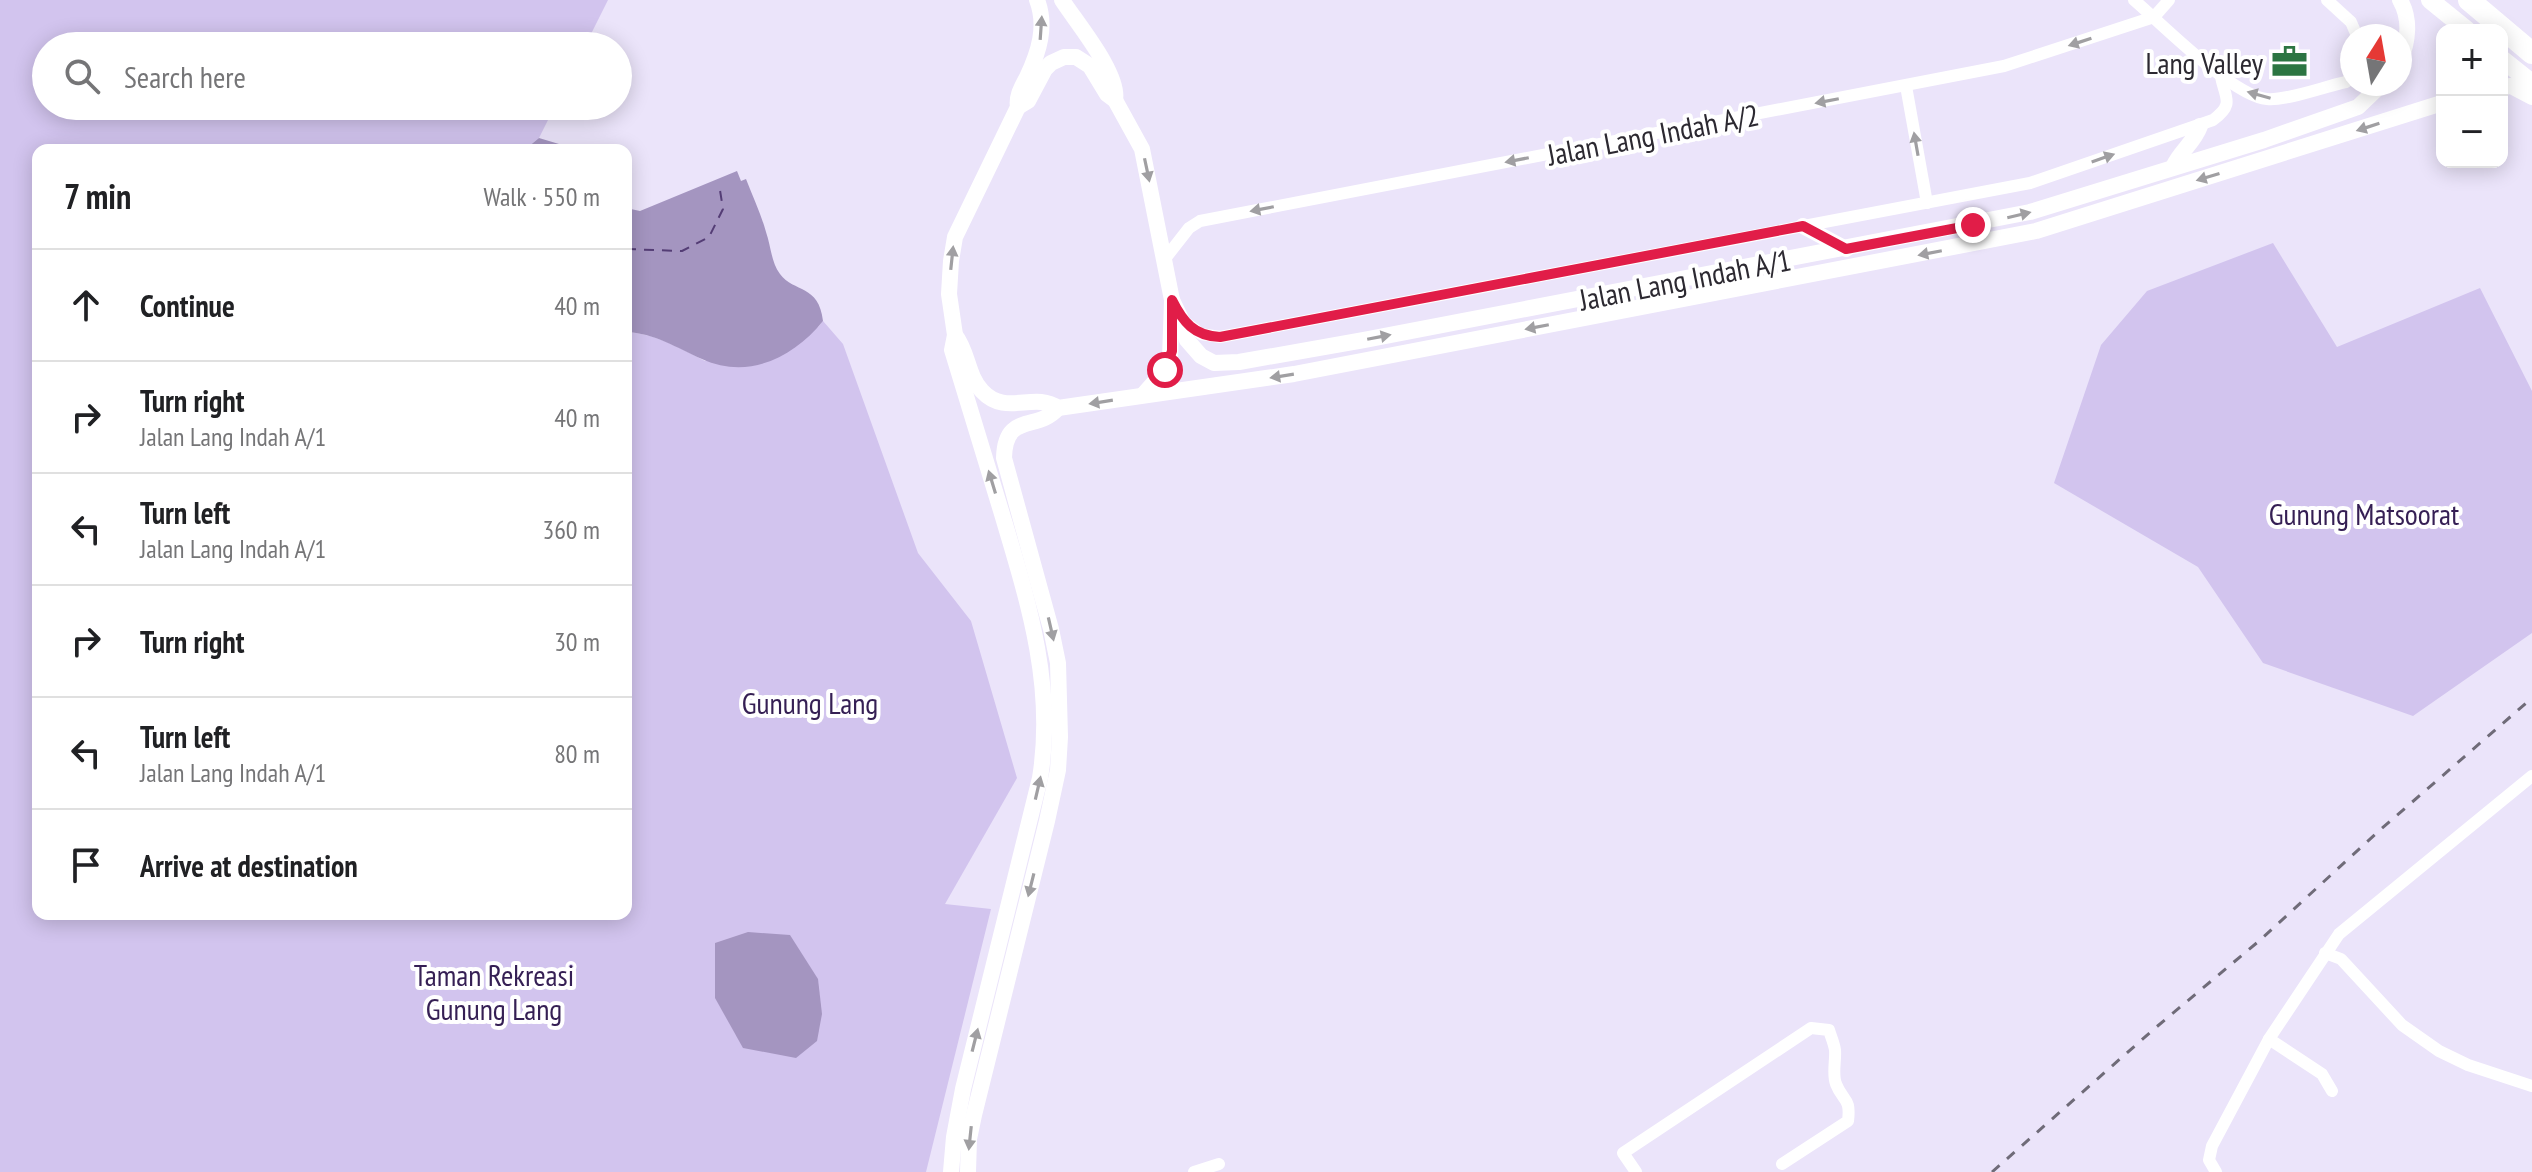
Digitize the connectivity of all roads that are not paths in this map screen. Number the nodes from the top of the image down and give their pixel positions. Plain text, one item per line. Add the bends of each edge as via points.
1 (1037, 0) edge
2 (1062, 0) edge
3 (2134, 0) edge
4 (2169, 0) edge
5 (2327, 0) edge
6 (2400, 0) edge
7 (2430, 0) edge
8 (2469, 0) edge
9 (2490, 0) edge
10 (2154, 17) junction
11 (2352, 24) edge
12 (2406, 24) edge
13 (2460, 24) edge
14 (2532, 35) edge
15 (2532, 53) edge
16 (2508, 64) edge
17 (2221, 77) junction
18 (2340, 83) edge
19 (2532, 83) edge
20 (1906, 86) junction
21 (2508, 86) edge
22 (2369, 96) edge
23 (2532, 97) edge
24 (1115, 100) junction
25 (2436, 105) edge
26 (1018, 107) junction
27 (2200, 126) junction
28 (2173, 167) junction
29 (1927, 203) junction
30 (1803, 226) junction
31 (1846, 249) junction
32 (1164, 260) junction
33 (1172, 300) junction
34 (1181, 319) junction
35 (955, 335) junction
36 (1143, 395) junction
37 (1058, 408) junction
38 (2532, 776) edge
39 (2325, 953) junction
40 (2269, 1039) junction
41 (2532, 1086) edge
42 (2332, 1091) dead end
43 (1219, 1164) dead end
44 (1782, 1164) dead end
45 (951, 1172) edge
46 (968, 1172) edge
47 (1194, 1172) edge
48 (1636, 1172) edge
49 (2216, 1172) edge

26 -> 1 street via 1041,35
2 - 24 street via 1109,72 1117,90
3 - 10 street
4 - 10 street
5 - 11 street
6 - 12 street
7 - 13 main road
8 - 15 highway
9 - 14 highway
10 - 17 street
10 -> 20 street, Jalan Lang Indah A/2 via 2004,66
16 - 19 main road
18 -> 17 street via 2273,99 2253,95
17 - 27 street, Jalan Lang Indah A/1 via 2228,96 2225,108
29 -> 20 street
20 -> 32 street, Jalan Lang Indah A/2 via 1200,221
21 - 23 street
22 - 28 street, Jalan Lang Indah A/1 via 2358,107
24 - 26 street via 1086,62 1070,56 1051,63 1028,101
24 -> 32 street via 1142,149
25 -> 36 street via 2021,235 1294,374
35 -> 26 street via 949,294 955,237
27 - 28 street
29 -> 27 street, Jalan Lang Indah A/1 via 2030,183
31 -> 28 street, Jalan Lang Indah A/1 via 2030,212
29 - 30 street, Jalan Lang Indah A/1
30 - 31 street
30 - 34 street, Jalan Lang Indah A/1 via 1220,337 1201,334
34 -> 31 street, Jalan Lang Indah A/1 via 1192,346 1207,361 1222,364
32 - 33 street
33 - 34 street, Jalan Lang Indah A/1
33 - 36 street via 1170,359
35 - 37 street via 975,382 993,400
45 -> 35 street via 963,1089 1040,778 1044,714 1034,625 952,350
36 -> 37 street
37 -> 46 street via 1049,417 1014,428 1004,449 1058,663 1060,737 1047,821 974,1115
38 - 39 street via 2339,934
39 - 40 street
39 - 41 street via 2341,959 2402,1025 2439,1051
40 - 42 street via 2322,1074
40 - 49 street via 2212,1146 2209,1160
43 - 47 street
44 - 48 street via 1848,1121 1849,1107 1834,1074 1835,1047 1829,1030 1811,1028 1623,1153

